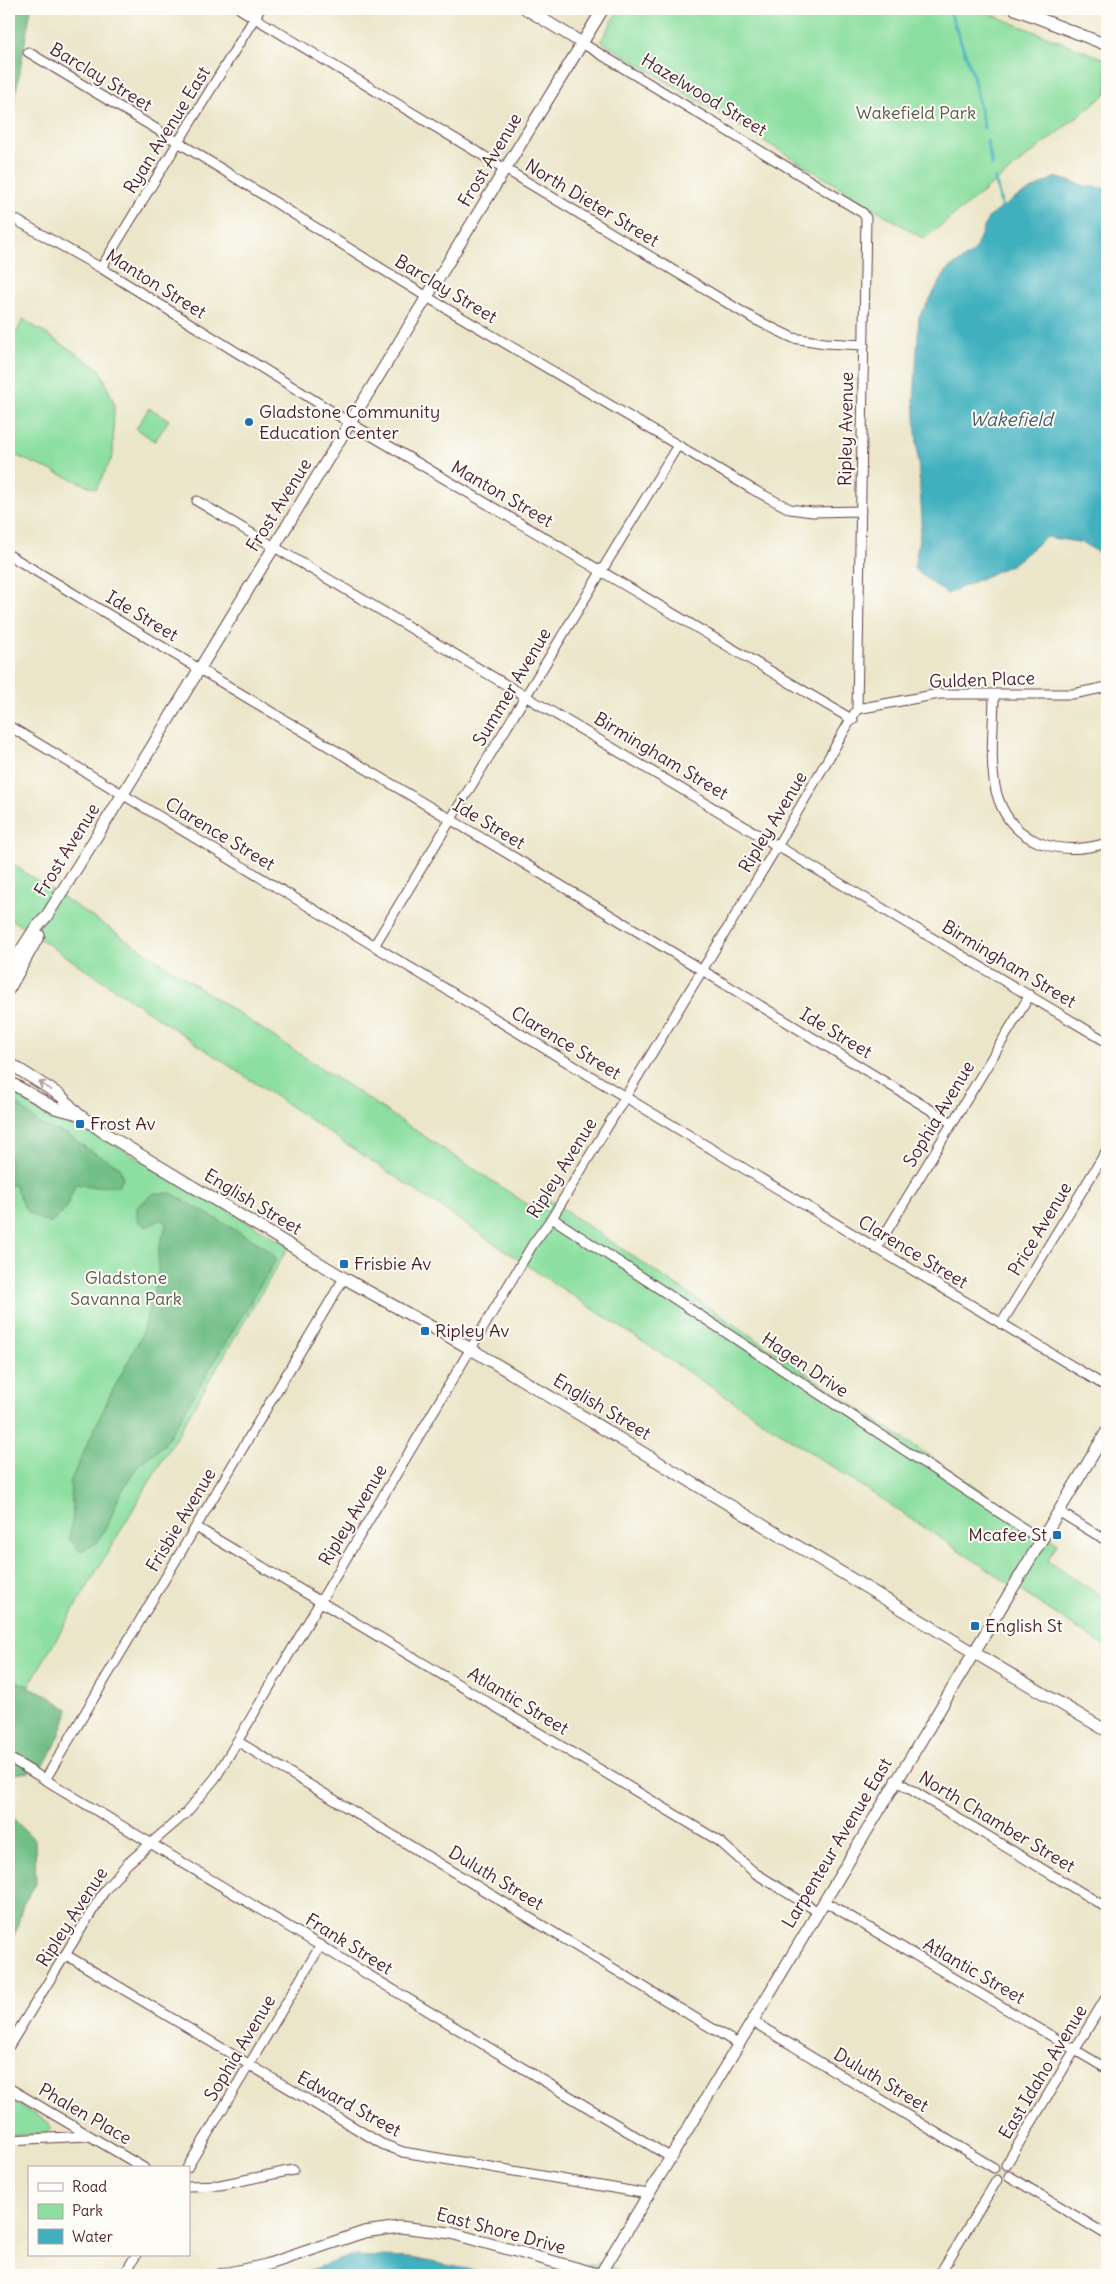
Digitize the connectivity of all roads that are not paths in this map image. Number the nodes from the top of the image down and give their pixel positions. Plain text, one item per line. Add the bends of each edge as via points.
1 (240, 9) edge
2 (260, 9) edge
3 (526, 9) edge
4 (603, 9) edge
5 (1015, 9) edge
6 (254, 18) junction
7 (582, 43) junction
8 (1107, 46) edge
9 (28, 52) dead end
10 (178, 142) junction
11 (505, 170) junction
12 (863, 213) joint
13 (9, 216) edge
14 (101, 268) junction
15 (427, 297) junction
16 (864, 345) junction
17 (350, 423) junction
18 (678, 445) junction
19 (197, 501) dead end
20 (861, 511) junction
21 (274, 547) junction
22 (9, 554) edge
23 (602, 571) junction
24 (200, 670) junction
25 (1107, 687) edge
26 (994, 694) junction
27 (526, 695) junction
28 (857, 709) junction
29 (852, 720) junction
30 (9, 726) edge
31 (123, 794) junction
32 (451, 820) junction
33 (1107, 843) edge
34 (778, 845) junction
35 (46, 917) junction
36 (374, 946) junction
37 (9, 969) edge
38 (702, 970) junction
39 (9, 989) edge
40 (1030, 995) junction
41 (1107, 1042) edge
42 (9, 1063) edge
43 (9, 1082) edge
44 (625, 1097) junction
45 (78, 1114) junction
46 (952, 1123) junction
47 (1107, 1150) edge
48 (552, 1218) junction
49 (876, 1248) junction
50 (344, 1278) junction
51 (1002, 1324) junction
52 (472, 1349) junction
53 (1107, 1387) edge
54 (1107, 1431) edge
55 (1058, 1511) junction
56 (196, 1527) junction
57 (1040, 1540) junction
58 (1107, 1541) edge
59 (321, 1602) junction
60 (973, 1652) junction
61 (1107, 1731) edge
62 (237, 1741) junction
63 (10, 1759) dead end
64 (45, 1780) junction
65 (895, 1780) junction
66 (151, 1843) junction
67 (824, 1901) junction
68 (1107, 1908) edge
69 (817, 1912) junction
70 (321, 1945) junction
71 (66, 1955) junction
72 (1107, 1996) edge
73 (752, 2021) junction
74 (738, 2044) junction
75 (9, 2046) edge
76 (1075, 2049) junction
77 (249, 2065) junction
78 (1107, 2069) edge
79 (9, 2088) edge
80 (88, 2136) junction
81 (9, 2140) edge
82 (670, 2157) junction
83 (1006, 2165) junction
84 (140, 2166) edge
85 (188, 2166) edge
86 (994, 2168) junction
87 (293, 2170) dead end
88 (1009, 2176) junction
89 (997, 2180) junction
90 (190, 2186) edge
91 (648, 2194) junction
92 (1107, 2235) edge
93 (135, 2256) edge
94 (124, 2275) edge
95 (219, 2275) edge
96 (600, 2275) edge
97 (939, 2275) edge

1 - 6 street, North Dieter Street
2 - 6 street, Ryan Avenue East
3 - 7 street, Hazelwood Street
4 - 7 street, Frost Avenue
5 - 8 street
6 - 10 street, Ryan Avenue East
6 - 11 street, North Dieter Street
7 - 11 street, Frost Avenue
7 - 12 street, Hazelwood Street
9 - 10 street, Barclay Street
10 - 14 street, Ryan Avenue East
10 - 15 street, Barclay Street
11 - 15 street, Frost Avenue
11 - 16 street, North Dieter Street via 754,319 793,338
12 - 16 street, Ripley Avenue via 866,218
13 - 14 street, Manton Street
14 - 17 street, Manton Street
15 - 17 street, Frost Avenue
15 - 18 street, Barclay Street
16 - 20 street, Ripley Avenue
17 - 21 street, Frost Avenue
17 - 23 street, Manton Street
18 - 20 street, Barclay Street via 790,509
18 - 23 street, Summer Avenue
19 - 21 street, Birmingham Street
20 - 28 street, Ripley Avenue
21 - 24 street, Frost Avenue
21 - 27 street, Birmingham Street
22 - 24 street, Ide Street
23 - 27 street, Summer Avenue
23 - 29 street, Manton Street
24 - 31 street, Frost Avenue
24 - 32 street, Ide Street
25 - 26 street, Gulden Place via 1073,694
26 - 28 street, Gulden Place via 939,694
26 - 33 street via 996,789 1005,812 1032,839 1059,849 1084,849
27 - 32 street, Summer Avenue
27 - 34 street, Birmingham Street
28 - 29 street, Ripley Avenue
29 - 34 street, Ripley Avenue
30 - 31 street, Clarence Street
31 - 35 street, Frost Avenue
31 - 36 street, Clarence Street
32 - 36 street, Summer Avenue
32 - 38 street, Ide Street
34 - 38 street, Ripley Avenue
34 - 40 street, Birmingham Street
35 - 37 street, Frost Avenue
35 - 39 street, Frost Avenue
36 - 44 street, Clarence Street
38 - 44 street, Ripley Avenue
38 - 46 street, Ide Street
40 - 41 street, Birmingham Street
40 - 46 street, Sophia Avenue
45 -> 42 street, English Street via 62,1096
43 - 45 street, English Street via 55,1108
44 - 48 street, Ripley Avenue
44 - 49 street, Clarence Street
45 - 50 street, English Street
46 - 49 street, Sophia Avenue
47 - 51 street, Price Avenue
48 - 52 street, Ripley Avenue via 533,1244
48 - 57 street, Hagen Drive
49 - 51 street, Clarence Street
50 - 52 street, English Street
50 - 56 street, Frisbie Avenue
51 - 53 street, Clarence Street
52 - 59 street, Ripley Avenue
52 - 60 street, English Street
54 - 55 street, Larpenteur Avenue East
55 - 57 street, Larpenteur Avenue East
55 - 58 street
56 - 59 street, Atlantic Street
56 - 64 street, Frisbie Avenue
57 - 60 street, Larpenteur Avenue East
59 - 62 street, Ripley Avenue
59 - 69 street, Atlantic Street via 719,1841 755,1872
60 - 61 street, English Street
60 - 65 street, Larpenteur Avenue East
62 - 66 street, Ripley Avenue via 216,1777 186,1813
62 - 74 street, Duluth Street
63 - 64 street, Frank Street
64 - 66 street, Frank Street
65 - 67 street, Larpenteur Avenue East
65 - 68 street, North Chamber Street
66 - 70 street, Frank Street
66 - 71 street, Ripley Avenue via 105,1890
67 - 69 street, Larpenteur Avenue East
67 - 76 street, Atlantic Street
69 - 73 street, Larpenteur Avenue East
70 - 77 street, Sophia Avenue
70 - 82 street, Frank Street
71 - 75 street, Ripley Avenue
71 - 77 street, Edward Street
72 - 76 street, East Idaho Avenue
73 - 74 street, Larpenteur Avenue East
73 - 86 street, Duluth Street
74 - 82 street, Larpenteur Avenue East
76 - 78 street, Atlantic Street
76 - 83 street, East Idaho Avenue
77 - 85 street, Sophia Avenue
77 - 91 street, Edward Street via 382,2144 403,2152
79 - 80 street, Phalen Place
80 - 81 street
80 - 84 street, Phalen Place
82 - 91 street, Larpenteur Avenue East
83 - 86 street
83 - 88 street
86 - 89 street via 993,2176
87 - 90 street via 220,2185
88 - 89 street via 1005,2180
88 - 92 street
89 - 97 street
91 - 96 street, Larpenteur Avenue East
93 - 94 street
95 - 96 street, East Shore Drive via 266,2265 364,2232 400,2227 451,2233

